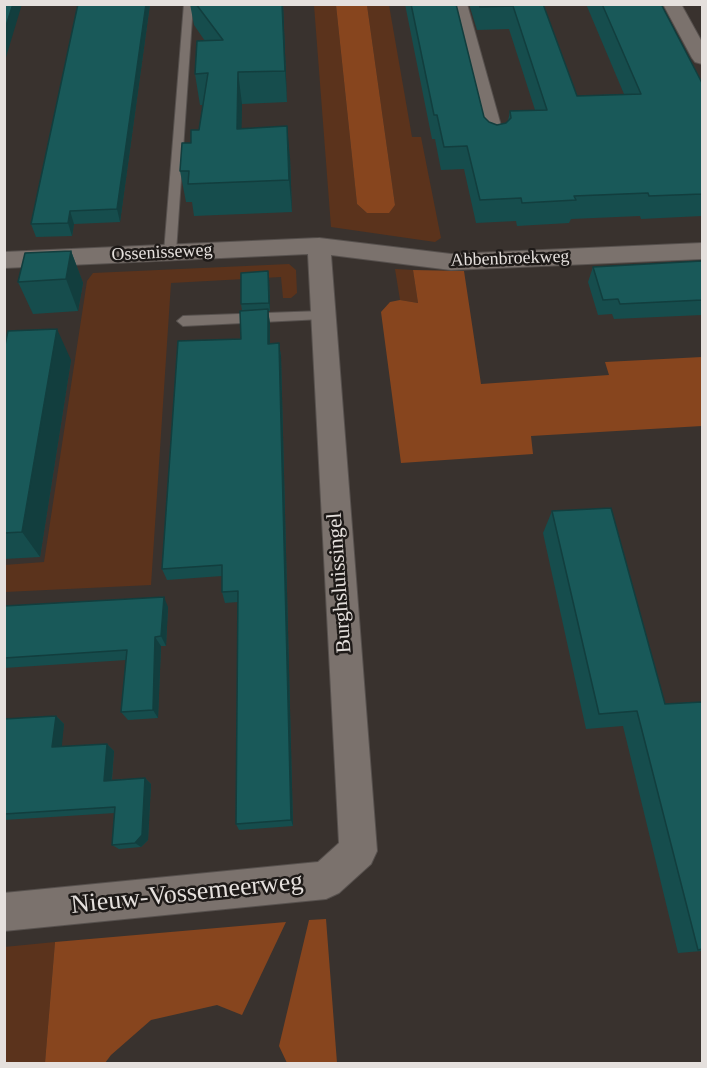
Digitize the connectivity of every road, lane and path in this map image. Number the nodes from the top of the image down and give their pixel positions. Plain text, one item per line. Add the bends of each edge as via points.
1 (189, 4) edge
2 (458, 4) edge
3 (672, 4) edge
4 (702, 58) edge
5 (494, 140) edge
6 (319, 246) junction
7 (702, 251) edge
8 (170, 252) junction
9 (4, 260) edge
10 (322, 315) junction
11 (183, 321) dead end
12 (358, 851) joint
13 (4, 912) edge

1 - 8 lane
2 - 5 street
3 - 4 street
6 - 7 street, Abbenbroekweg via 452,262
6 - 8 street, Ossenisseweg
6 - 10 street, Burghsluissingel
8 - 9 street, Ossenisseweg
10 - 11 lane
10 - 12 street, Burghsluissingel
12 - 13 street, Nieuw-Vossemeerweg via 326,880

